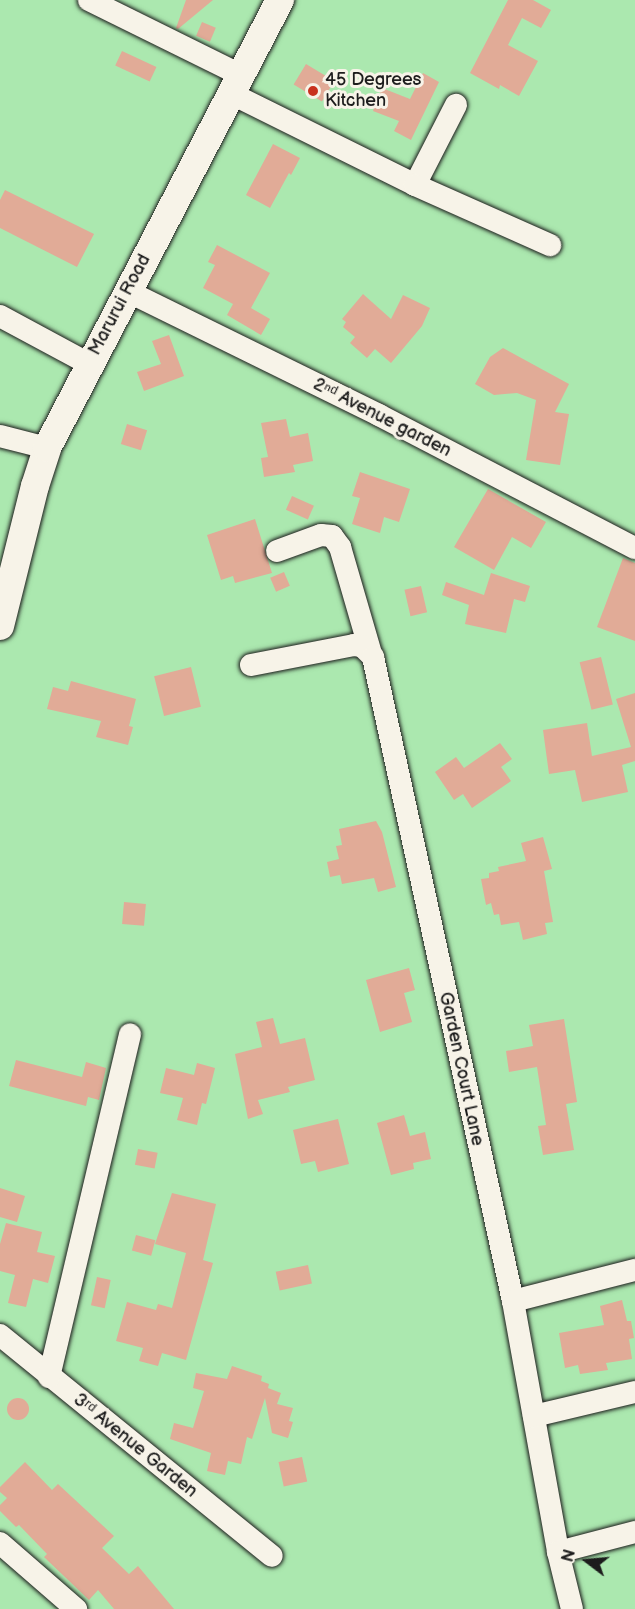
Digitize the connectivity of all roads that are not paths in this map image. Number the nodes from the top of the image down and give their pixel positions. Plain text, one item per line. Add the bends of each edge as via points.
1 (88, 0) edge
2 (280, 0) edge
3 (236, 84) junction
4 (456, 105) dead end
5 (415, 185) junction
6 (550, 245) dead end
7 (127, 291) junction
8 (0, 316) edge
9 (89, 364) junction
10 (0, 436) edge
11 (47, 448) junction
12 (635, 549) edge
13 (277, 551) dead end
14 (0, 626) edge
15 (371, 654) junction
16 (251, 665) dead end
17 (130, 1034) dead end
18 (635, 1270) edge
19 (513, 1301) junction
20 (0, 1335) edge
21 (49, 1377) junction
22 (635, 1392) edge
23 (534, 1416) junction
24 (635, 1532) edge
25 (0, 1545) edge
26 (558, 1552) junction
27 (272, 1557) dead end
28 (76, 1609) edge
29 (572, 1609) edge

1 - 3 street
2 - 3 street, Marurui Road
3 - 5 street
3 - 7 street, Marurui Road
4 - 5 street
5 - 6 street
7 - 9 street, Marurui Road
7 - 12 street, 2ⁿᵈ Avenue garden via 379,415
8 - 9 street
9 - 11 street, Marurui Road
10 - 11 street
11 - 14 street, Marurui Road
13 - 15 street, Garden Court Lane via 321,535 332,536 340,547
15 - 16 street via 354,645
15 - 19 street, Garden Court Lane
17 - 21 street
18 - 19 street
19 - 23 street, Garden Court Lane
20 - 21 street, 3ʳᵈ Avenue Garden
21 - 27 street, 3ʳᵈ Avenue Garden
22 - 23 street
23 - 26 street, Garden Court Lane
24 - 26 street
25 - 28 street
26 - 29 street, Garden Court Lane

